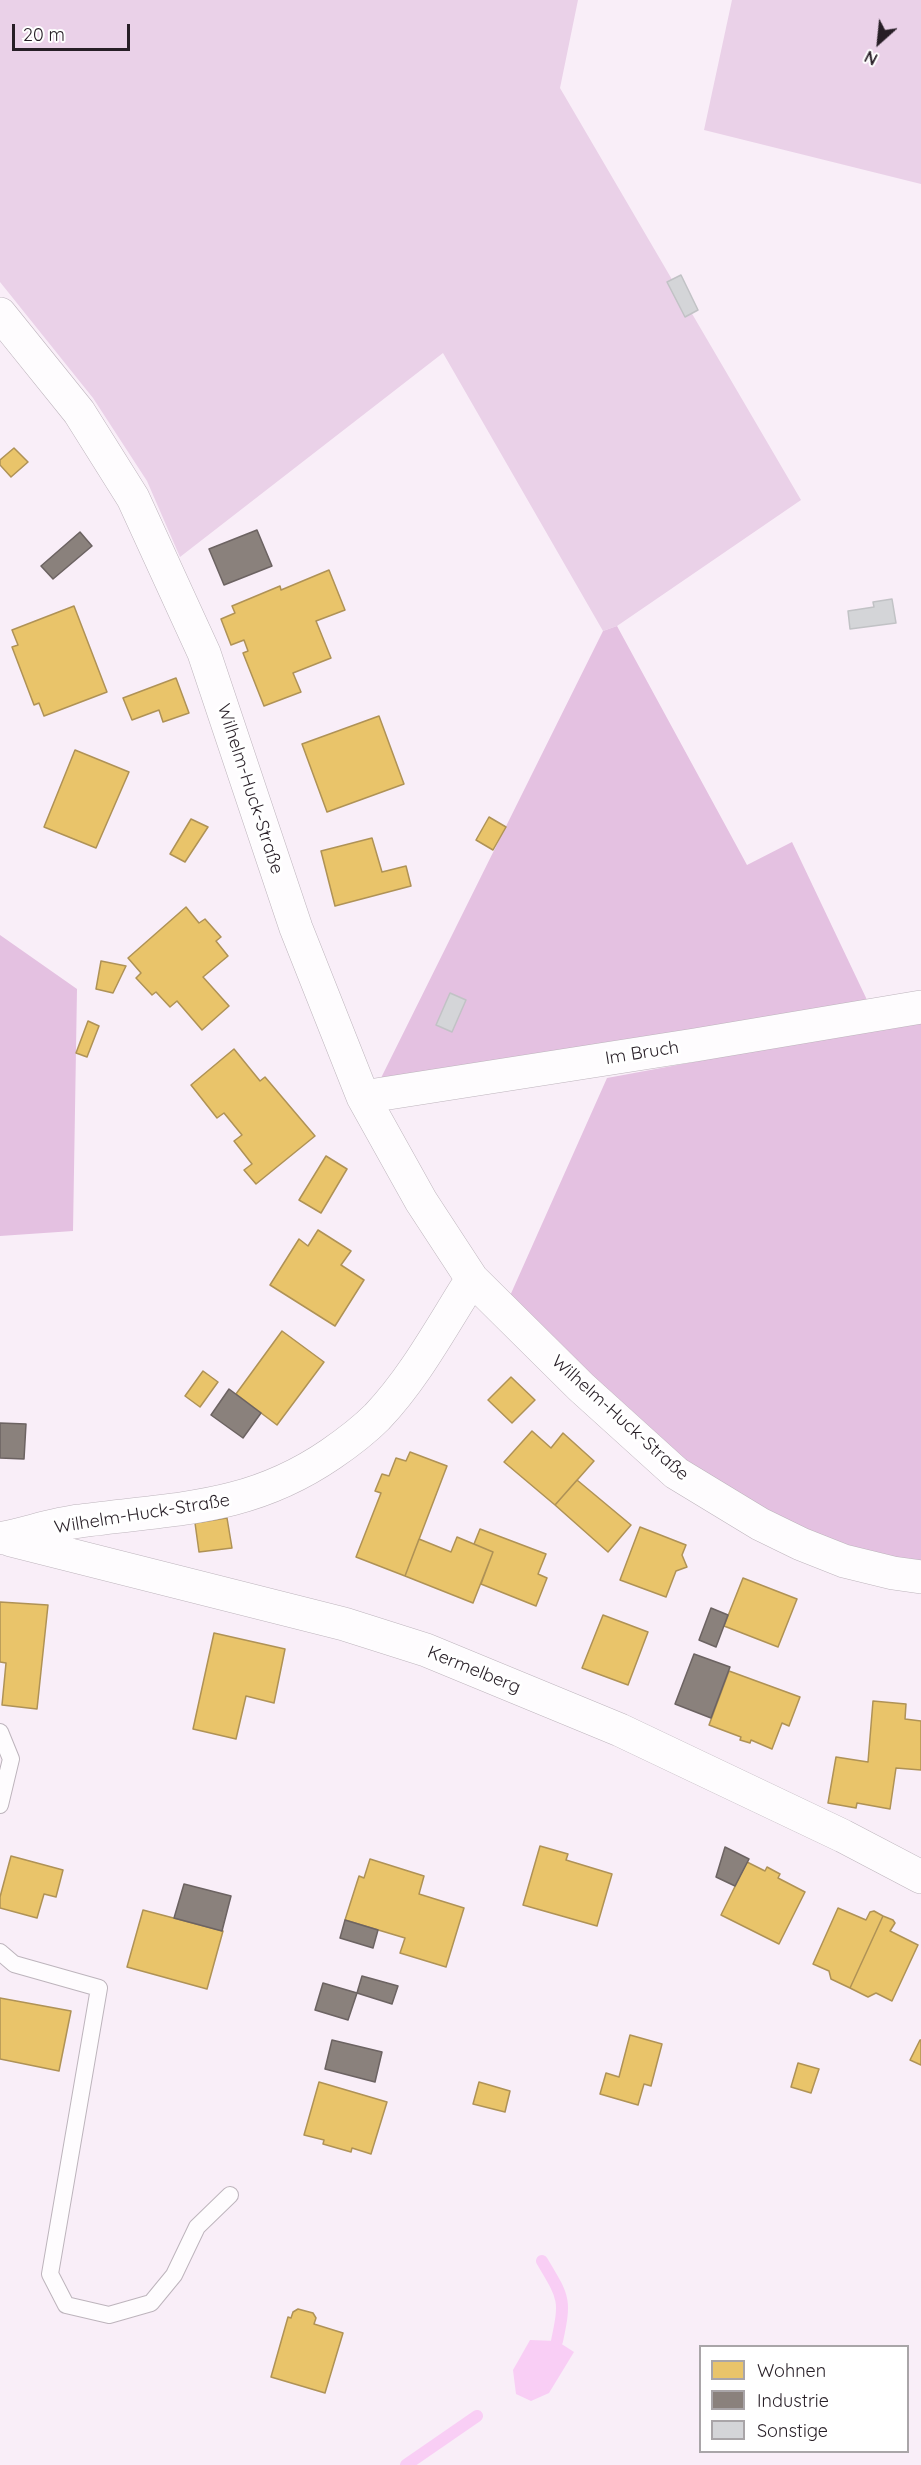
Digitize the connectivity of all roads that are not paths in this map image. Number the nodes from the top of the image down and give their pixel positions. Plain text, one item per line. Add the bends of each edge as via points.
1 (0, 314) edge
2 (921, 1006) edge
3 (363, 1097) junction
4 (472, 1279) junction
5 (2, 1539) edge
6 (921, 1577) edge
7 (0, 1732) edge
8 (0, 1805) edge
9 (921, 1877) edge
10 (0, 1952) edge
11 (230, 2195) dead end

1 - 3 street, Wilhelm-Huck-Straße via 79,412 133,498 204,653 296,928
2 - 3 street, Im Bruch
3 - 4 street, Wilhelm-Huck-Straße via 421,1201
4 - 5 street, Wilhelm-Huck-Straße via 401,1389 375,1419 315,1465 278,1485 223,1502 77,1521
4 - 6 street, Wilhelm-Huck-Straße via 581,1387 676,1473 801,1544 844,1561
5 - 9 street, Kermelberg via 344,1624 426,1650 620,1730
7 - 8 lane via 11,1759
10 - 11 lane via 14,1964 99,1988 50,2274 66,2305 109,2315 152,2303 174,2275 197,2227

